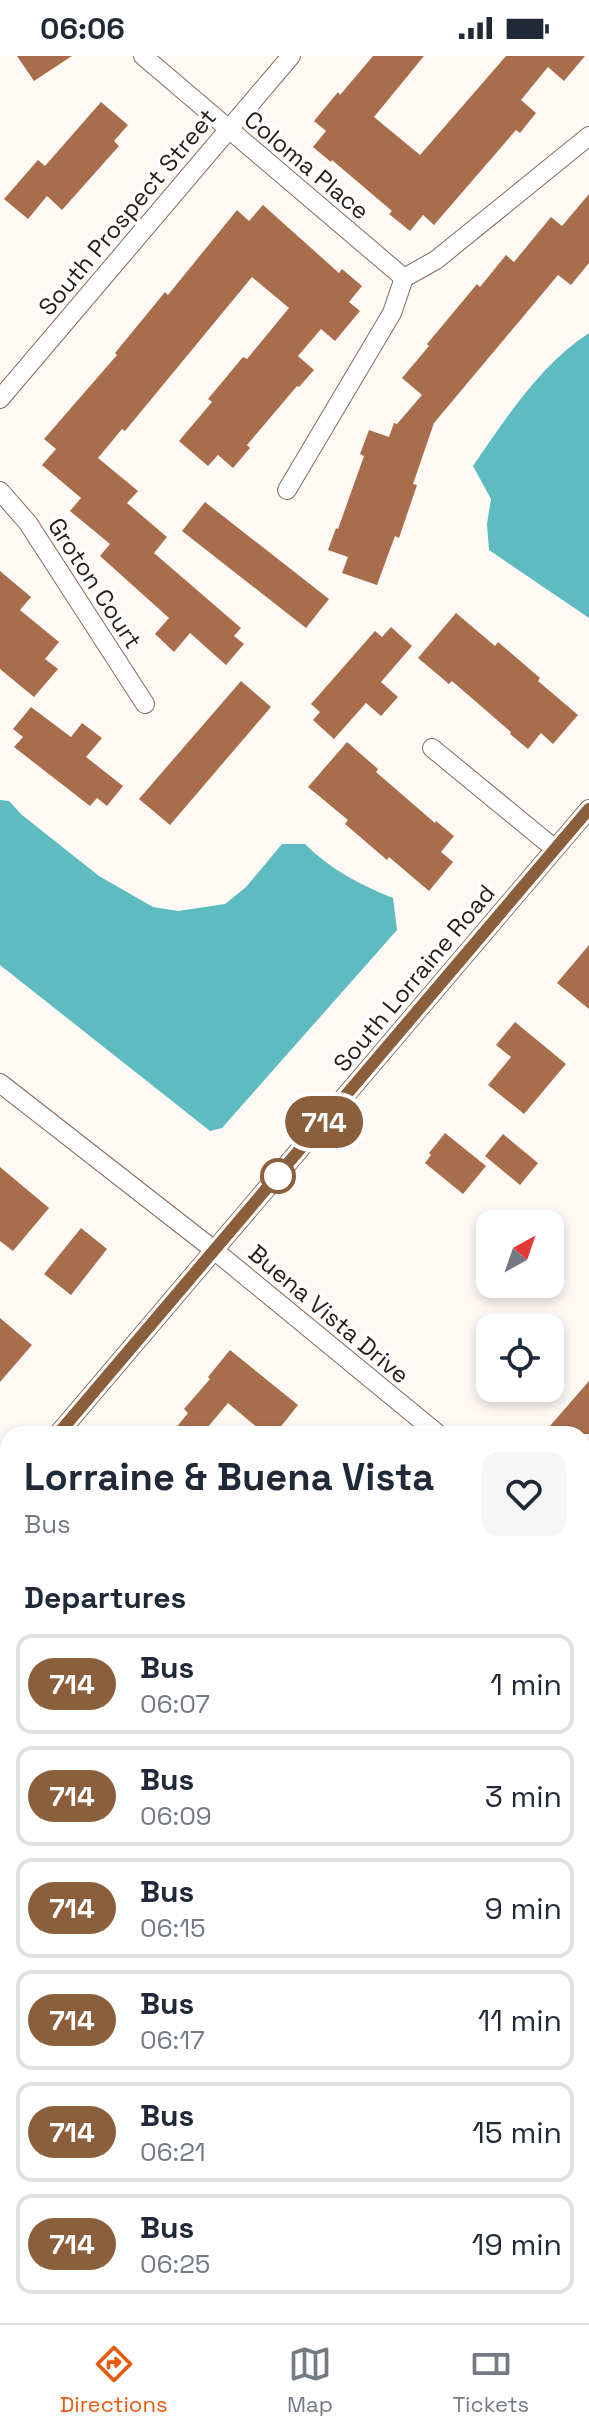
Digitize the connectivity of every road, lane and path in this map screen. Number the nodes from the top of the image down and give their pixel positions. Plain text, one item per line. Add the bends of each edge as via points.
1 (143, 56) edge
2 (291, 56) edge
3 (228, 130) junction
4 (589, 136) edge
5 (404, 278) junction
6 (0, 399) edge
7 (287, 490) dead end
8 (0, 491) edge
9 (145, 704) dead end
10 (432, 748) dead end
11 (589, 809) edge
12 (555, 849) junction
13 (0, 1083) edge
14 (214, 1250) junction
15 (65, 1426) edge
16 (428, 1426) edge

1 - 3 street, Coloma Place
2 - 3 street, South Prospect Street
3 - 5 street, Coloma Place
3 - 6 street, South Prospect Street
4 - 5 street via 436,260
5 - 7 street via 392,313
8 - 9 street, Groton Court via 28,523
10 - 12 street
11 - 12 street, South Lorraine Road
12 - 14 street, South Lorraine Road
13 - 14 street, Buena Vista Drive
14 - 15 street, South Lorraine Road
14 - 16 street, Buena Vista Drive

